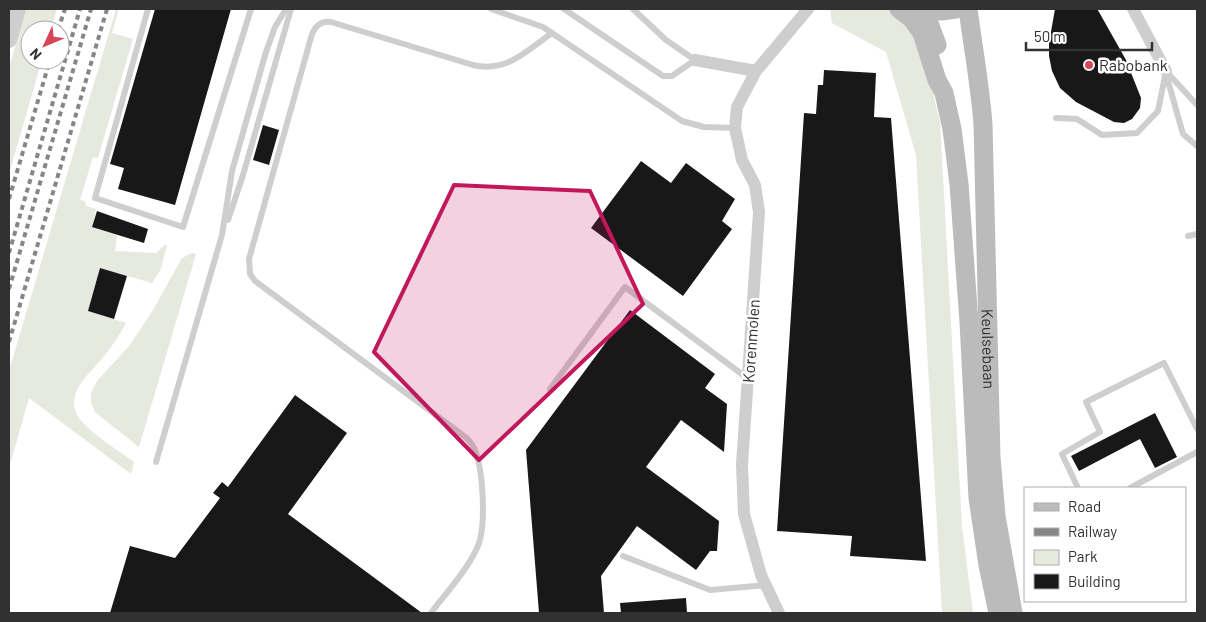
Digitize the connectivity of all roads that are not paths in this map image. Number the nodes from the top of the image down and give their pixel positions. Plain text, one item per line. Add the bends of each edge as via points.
1 (18, 9) edge
2 (148, 9) edge
3 (251, 9) edge
4 (286, 9) edge
5 (291, 9) edge
6 (491, 9) edge
7 (564, 9) edge
8 (633, 9) edge
9 (808, 9) edge
10 (956, 9) edge
11 (968, 9) edge
12 (979, 9) edge
13 (1133, 9) edge
14 (915, 11) edge
15 (552, 33) junction
16 (9, 40) edge
17 (695, 60) junction
18 (1166, 70) junction
19 (756, 71) junction
20 (980, 84) junction
21 (1197, 105) edge
22 (1056, 118) dead end
23 (735, 128) junction
24 (1197, 146) edge
25 (1197, 234) edge
26 (222, 235) junction
27 (1188, 236) dead end
28 (748, 379) junction
29 (550, 389) dead end
30 (1197, 428) edge
31 (1197, 452) edge
32 (156, 462) dead end
33 (1078, 487) edge
34 (1132, 487) edge
35 (623, 556) dead end
36 (766, 585) junction
37 (431, 613) edge
38 (780, 613) edge
39 (998, 613) edge
40 (1013, 613) edge

1 - 16 street
2 - 3 lane via 95,198 182,227
4 - 26 lane via 266,52 232,171
5 - 26 lane via 243,175
6 - 15 lane via 525,19
7 - 17 lane via 663,76 672,76
8 - 17 lane via 666,40
9 - 19 street, Korenmolen
10 - 14 main road
11 - 20 main road, Keulsebaan via 975,72
12 - 20 main road, Keulsebaan via 985,70
13 - 18 street
14 - 39 main road, Keulsebaan via 944,93 952,129 959,184 978,498
15 - 23 lane via 682,121 704,127
15 - 37 lane via 513,61 493,68 322,22 312,34 249,259 250,274 255,281 460,433 474,448 482,504 479,544
17 - 19 street
18 - 21 lane
18 - 22 lane via 1158,111 1137,133 1102,135 1077,119
18 - 24 lane via 1183,134
19 - 23 street, Korenmolen via 737,107
20 - 40 main road, Keulsebaan via 991,458 996,516
23 - 28 street, Korenmolen via 742,160 755,184 759,212
25 - 27 lane
26 - 32 lane
28 - 29 lane via 625,287
28 - 36 street, Korenmolen via 742,465 744,514
30 - 33 lane via 1164,363 1086,402 1100,432 1062,454
31 - 34 lane
35 - 36 lane via 710,590
36 - 38 street, Korenmolen

